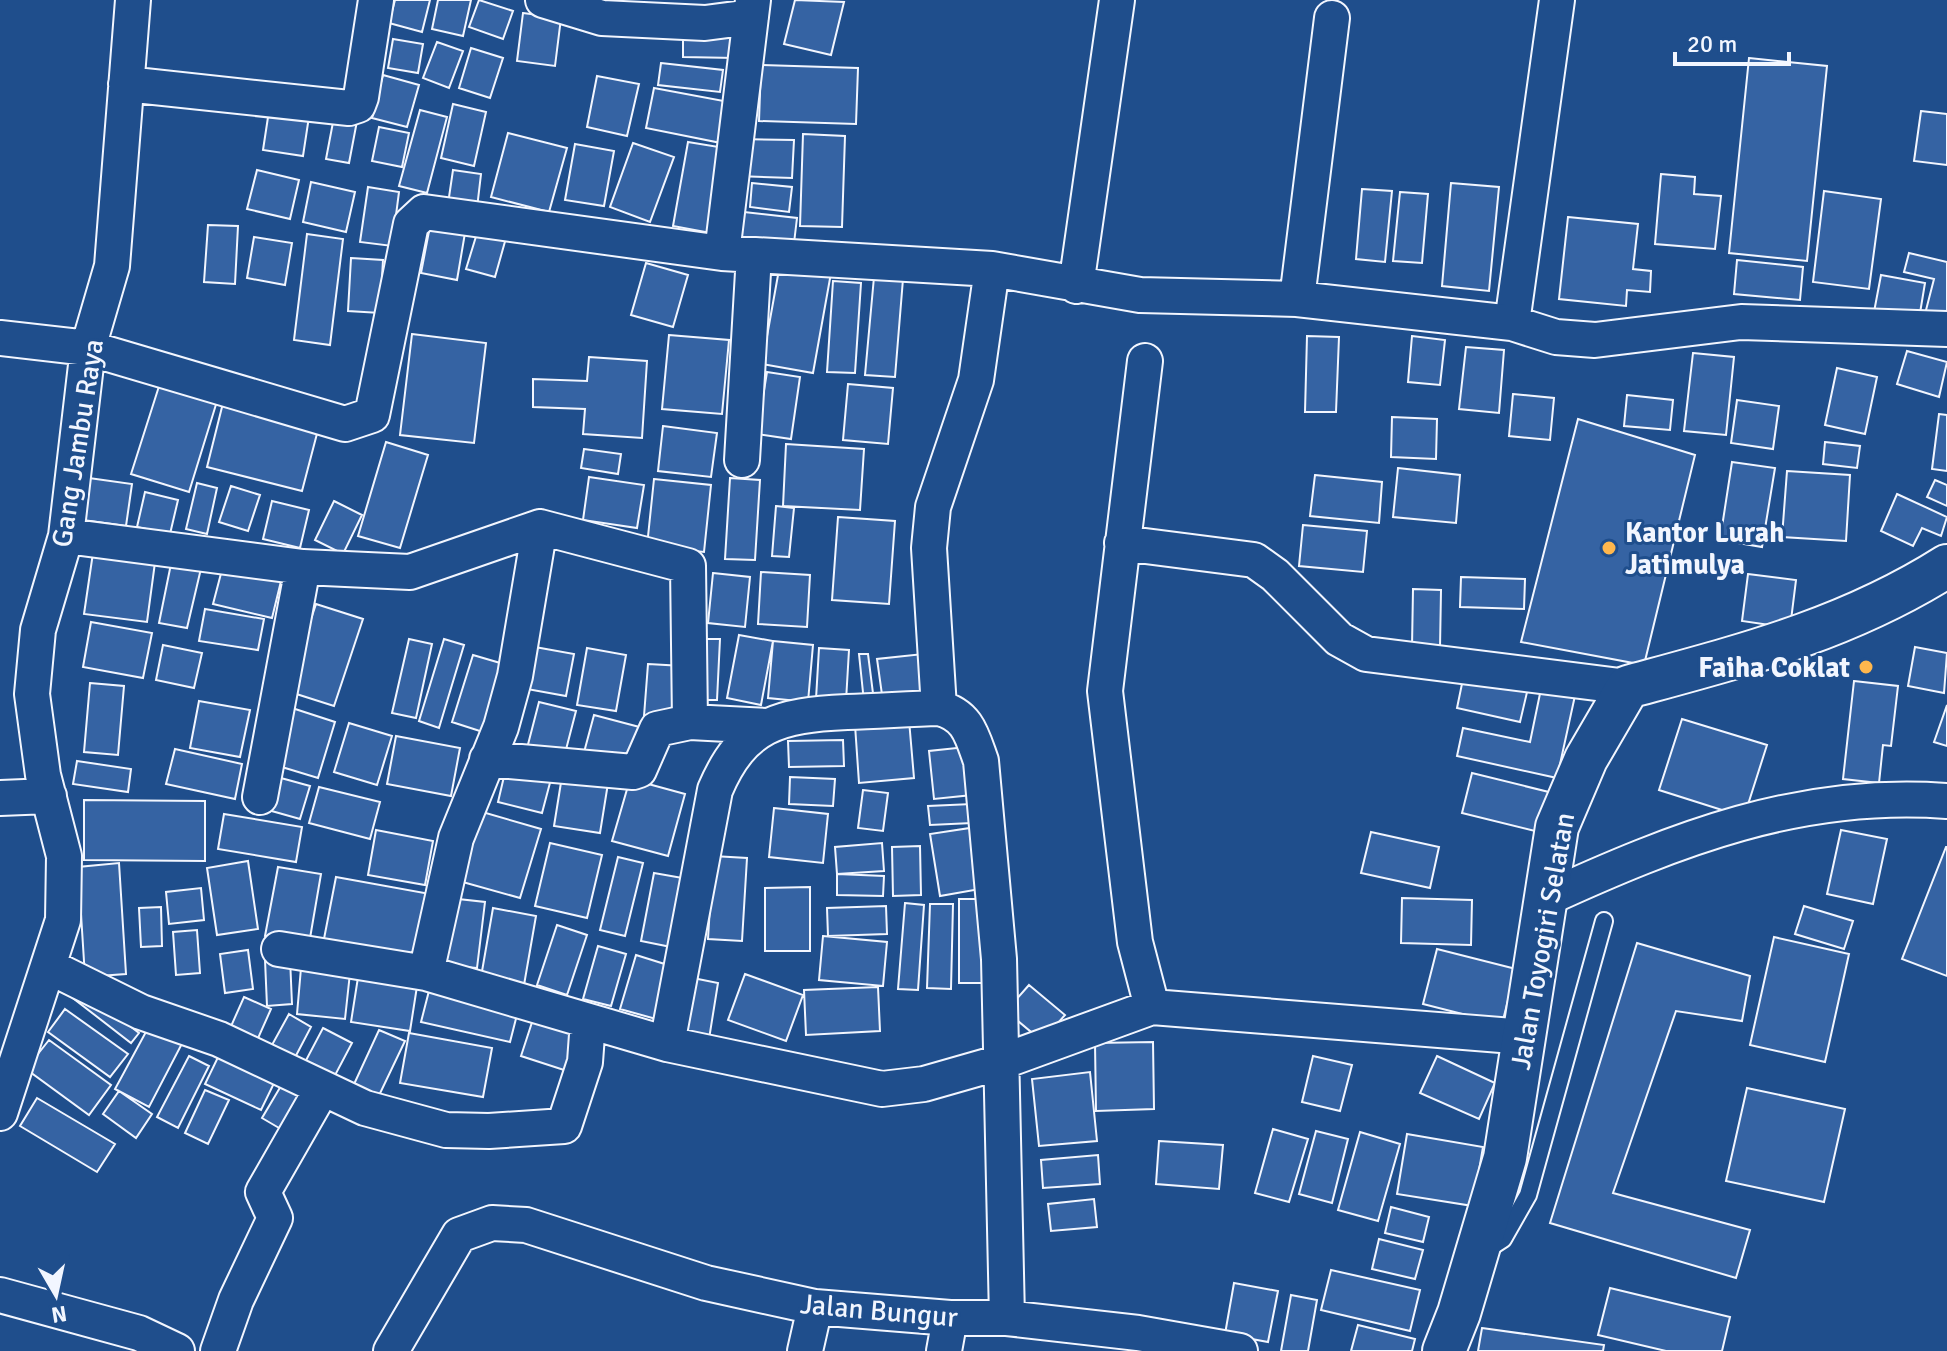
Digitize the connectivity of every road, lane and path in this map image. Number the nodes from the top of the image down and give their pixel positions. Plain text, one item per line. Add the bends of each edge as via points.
1 (133, 0) edge
2 (376, 0) edge
3 (543, 0) edge
4 (1117, 0) edge
5 (1557, 0) edge
6 (752, 9) edge
7 (1332, 18) dead end
8 (126, 84) junction
9 (738, 254) junction
10 (992, 269) junction
11 (1076, 286) junction
12 (1297, 299) junction
13 (1512, 323) junction
14 (1947, 329) edge
15 (0, 338) edge
16 (88, 348) junction
17 (1145, 361) dead end
18 (742, 460) dead end
19 (540, 527) junction
20 (66, 536) junction
21 (1122, 543) junction
22 (1947, 566) edge
23 (303, 567) junction
24 (1628, 687) junction
25 (939, 708) junction
26 (690, 722) junction
27 (766, 726) junction
28 (487, 759) junction
29 (49, 796) junction
30 (260, 797) dead end
31 (0, 798) edge
32 (1947, 801) edge
33 (1545, 899) junction
34 (1604, 921) dead end
35 (279, 949) dead end
36 (48, 966) junction
37 (426, 973) junction
38 (1152, 1007) junction
39 (588, 1021) junction
40 (1526, 1037) junction
41 (667, 1044) junction
42 (1001, 1062) junction
43 (322, 1089) junction
44 (0, 1113) edge
45 (1477, 1255) junction
46 (0, 1295) edge
47 (815, 1307) junction
48 (1007, 1318) junction
49 (947, 1335) edge
50 (177, 1351) edge
51 (218, 1351) edge
52 (391, 1351) edge
53 (805, 1351) edge
54 (1240, 1351) edge
55 (1444, 1351) edge

1 - 8 street, Gang Jambu Raya
2 - 8 street via 358,105
3 - 6 street via 602,18 705,23
4 - 11 street
5 - 13 street
6 - 9 street
7 - 12 street
8 - 16 street, Gang Jambu Raya via 112,266
9 - 10 street
9 - 16 street via 424,212 411,224 372,415 345,424
9 - 18 street
10 - 11 street
10 - 25 street via 976,380 933,507 929,548
11 - 12 street via 1140,295
12 - 13 street
13 - 14 street via 1556,337 1595,340 1741,322
15 - 16 street
16 - 20 street, Gang Jambu Raya
17 - 21 street
19 - 23 street via 410,572
19 - 26 street via 688,566
19 - 28 street via 515,676
20 - 23 street
20 - 29 street, Gang Jambu Raya via 38,630 32,694
21 - 24 street via 1254,560 1339,639 1366,654
21 - 38 street via 1105,691 1135,942
22 - 24 street via 1912,588 1794,641
23 - 30 street
24 - 33 street, Jalan Toyogiri Selatan via 1570,790 1557,827
25 - 27 street via 801,714
25 - 42 street via 960,716 981,761 999,959
26 - 27 street
26 - 28 street via 652,733 643,762 633,772
27 - 41 street via 727,761 715,790
28 - 37 street via 456,838
29 - 31 street
29 - 36 street, Gang Jambu Raya via 64,856 63,920
32 - 33 street via 1817,804 1759,817 1648,851
33 - 40 street, Jalan Toyogiri Selatan
34 - 45 lane via 1528,1195 1503,1239
35 - 37 street
36 - 43 street
36 - 44 street, Gang Jambu Raya
37 - 39 street
38 - 40 street
38 - 42 street
39 - 41 street
39 - 43 street via 585,1062 568,1119 560,1128 446,1130 365,1108
40 - 45 street, Jalan Toyogiri Selatan via 1505,1158
41 - 42 street via 882,1089 924,1084
42 - 48 street
43 - 51 street via 263,1192 275,1218
45 - 55 street, Jalan Toyogiri Selatan
46 - 50 street via 139,1333
47 - 49 street, Jalan Bungur
47 - 52 street, Jalan Bungur via 706,1283 526,1225 492,1223 459,1235
47 - 53 street
48 - 49 street, Jalan Bungur
48 - 54 street, Jalan Bungur

